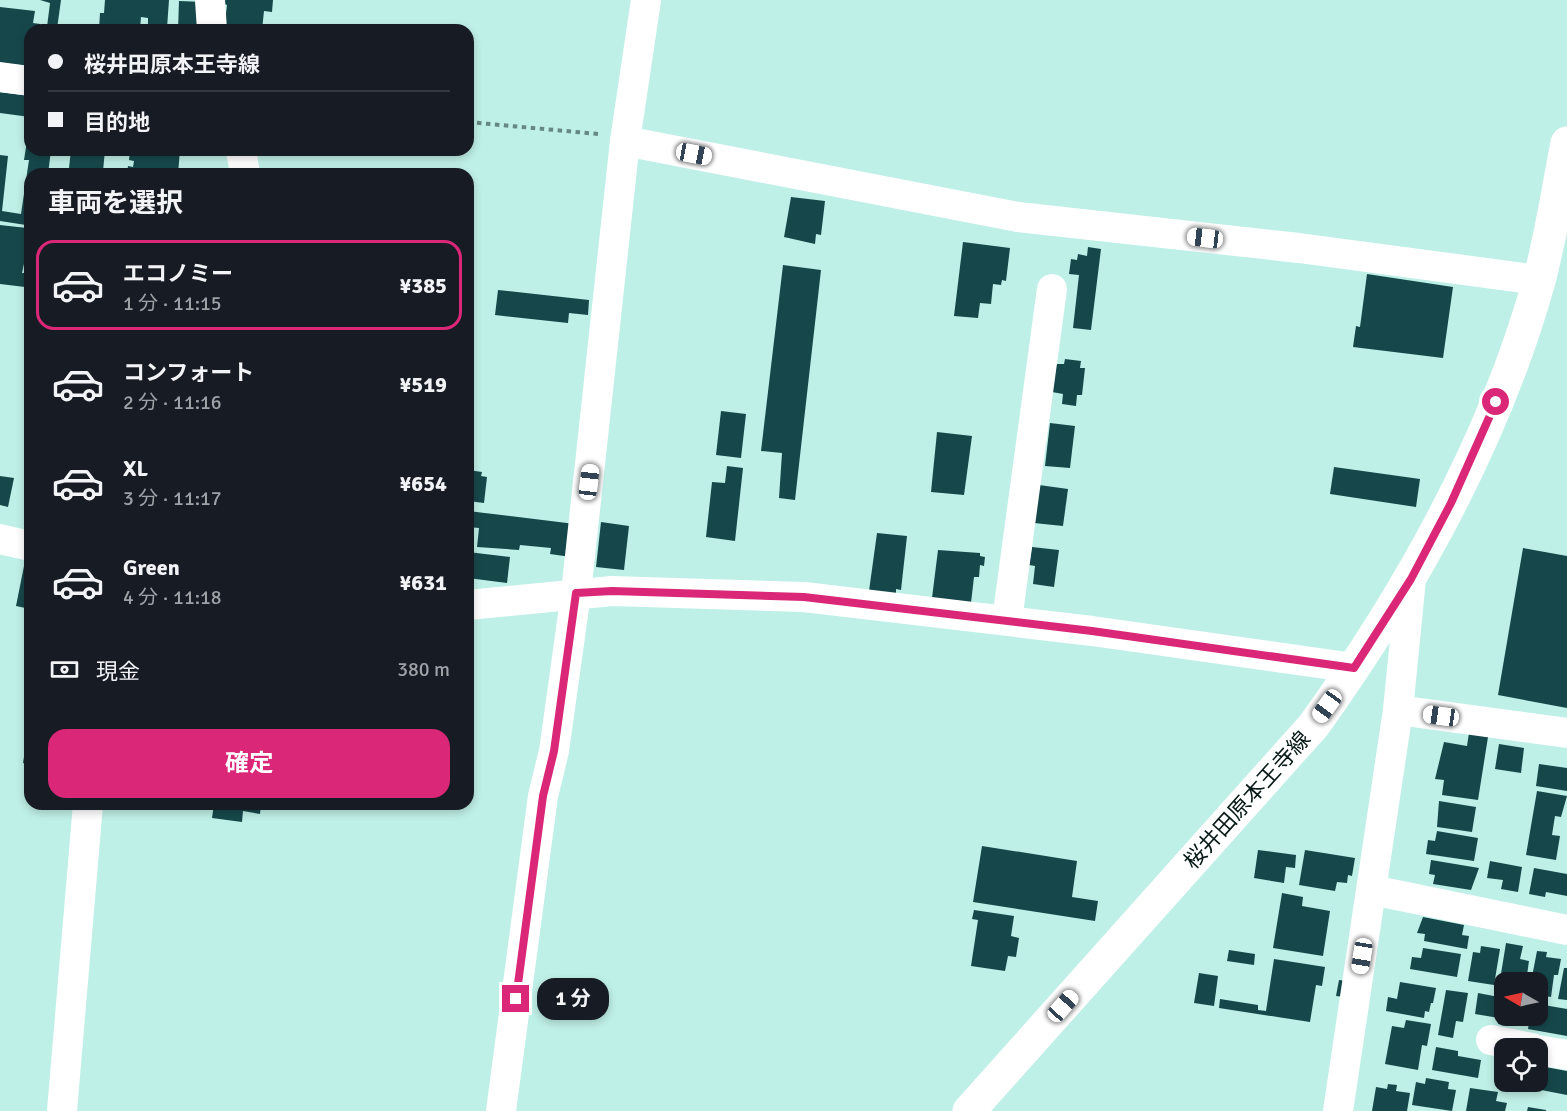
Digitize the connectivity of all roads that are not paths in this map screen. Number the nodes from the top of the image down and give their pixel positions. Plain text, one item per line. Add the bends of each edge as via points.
1 (210, 0) edge
2 (646, 0) edge
3 (212, 24) edge
4 (0, 77) edge
5 (24, 80) edge
6 (625, 141) junction
7 (1567, 143) edge
8 (1539, 280) junction
9 (1052, 288) dead end
10 (0, 539) edge
11 (24, 545) edge
12 (1411, 579) junction
13 (576, 593) junction
14 (474, 604) edge
15 (1007, 620) junction
16 (1354, 668) junction
17 (1398, 710) junction
18 (1567, 733) edge
19 (87, 810) edge
20 (1372, 890) junction
21 (1567, 930) edge
22 (1491, 1040) dead end
23 (1494, 1041) edge
24 (1548, 1052) edge
25 (1567, 1055) edge
26 (62, 1111) edge
27 (501, 1111) edge
28 (969, 1111) edge
29 (1338, 1111) edge

1 - 3 street
2 - 6 street
4 - 5 street
6 - 8 street via 1018,217
6 - 13 street
7 - 8 main road, 桜井田原本王寺線
8 - 12 main road, 桜井田原本王寺線 via 1504,382 1451,503
9 - 15 street
10 - 11 street
12 - 16 main road, 桜井田原本王寺線
12 - 17 street
13 - 14 street
13 - 15 street via 804,597
13 - 27 street via 554,751 543,796
15 - 16 street
16 - 28 main road, 桜井田原本王寺線 via 1314,724
17 - 18 street
17 - 20 street
19 - 26 street
20 - 21 street
20 - 29 street
22 - 23 street
24 - 25 street

